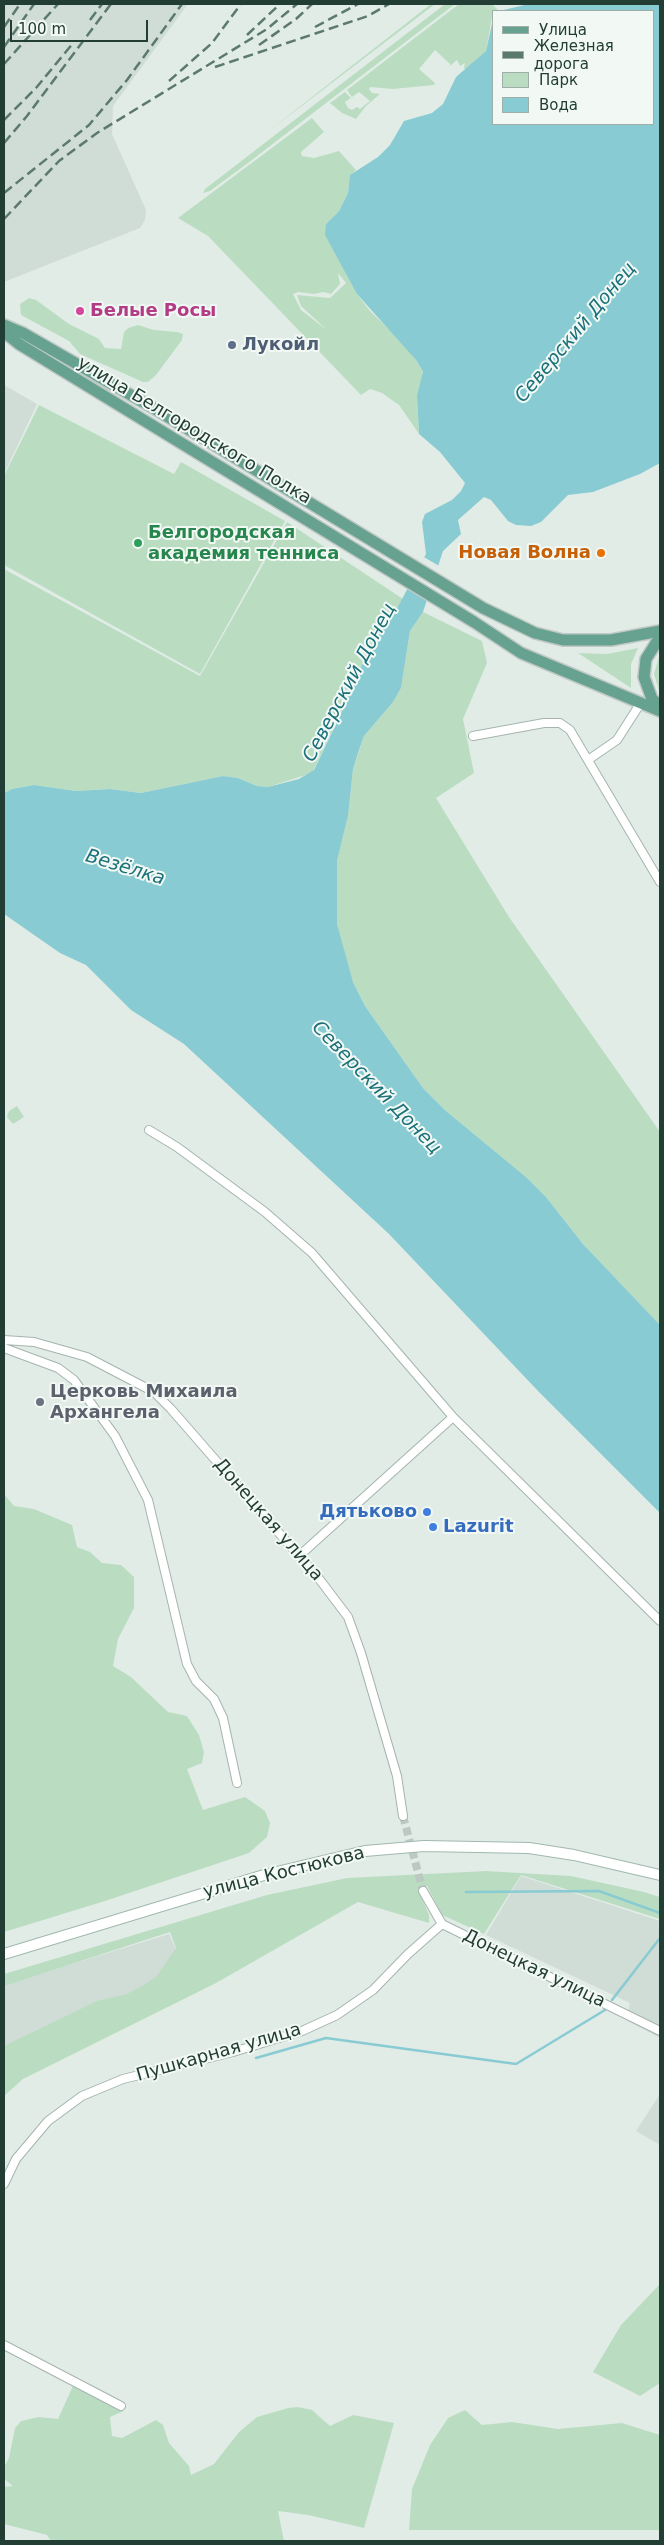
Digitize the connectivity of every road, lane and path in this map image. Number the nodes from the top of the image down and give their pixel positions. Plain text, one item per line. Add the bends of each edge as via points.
1 (4, 325) edge
2 (4, 332) edge
3 (660, 631) edge
4 (660, 639) edge
5 (644, 677) junction
6 (640, 704) junction
7 (660, 706) edge
8 (660, 711) edge
9 (473, 736) dead end
10 (588, 760) junction
11 (660, 882) edge
12 (149, 1130) dead end
13 (4, 1340) edge
14 (4, 1348) edge
15 (453, 1418) junction
16 (299, 1556) junction
17 (660, 1621) edge
18 (238, 1783) dead end
19 (403, 1816) tunnel mouth
20 (660, 1875) edge
21 (423, 1891) tunnel mouth
22 (442, 1924) junction
23 (4, 1954) edge
24 (660, 2031) edge
25 (4, 2184) edge
26 (4, 2345) edge
27 (121, 2406) dead end

1 - 3 main road, улица Белгородского Полка via 156,409 483,608 535,633 562,640 611,640
2 - 6 main road, улица Белгородского Полка via 521,653
4 - 5 main road via 646,659
5 - 6 main road
5 - 7 main road via 652,699
6 - 8 main road, улица Белгородского Полка
6 - 10 street via 616,740
9 - 10 street via 560,723 570,730
10 - 11 street
12 - 15 street via 265,1212 312,1253
13 - 16 street, Донецкая улица via 34,1342 87,1357 154,1392
14 - 18 street via 58,1368 74,1380 116,1436 148,1500 187,1664 223,1718
15 - 16 street
15 - 17 street
16 - 19 street, Донецкая улица via 348,1617 397,1776
20 - 23 main road, улица Костюкова via 529,1848 424,1846 365,1851 264,1875
21 - 22 street, Донецкая улица
22 - 24 street, Донецкая улица
22 - 25 street, Пушкарная улица via 373,1990 337,2015 302,2031 233,2052 122,2079 82,2096 48,2122 16,2159
26 - 27 street

